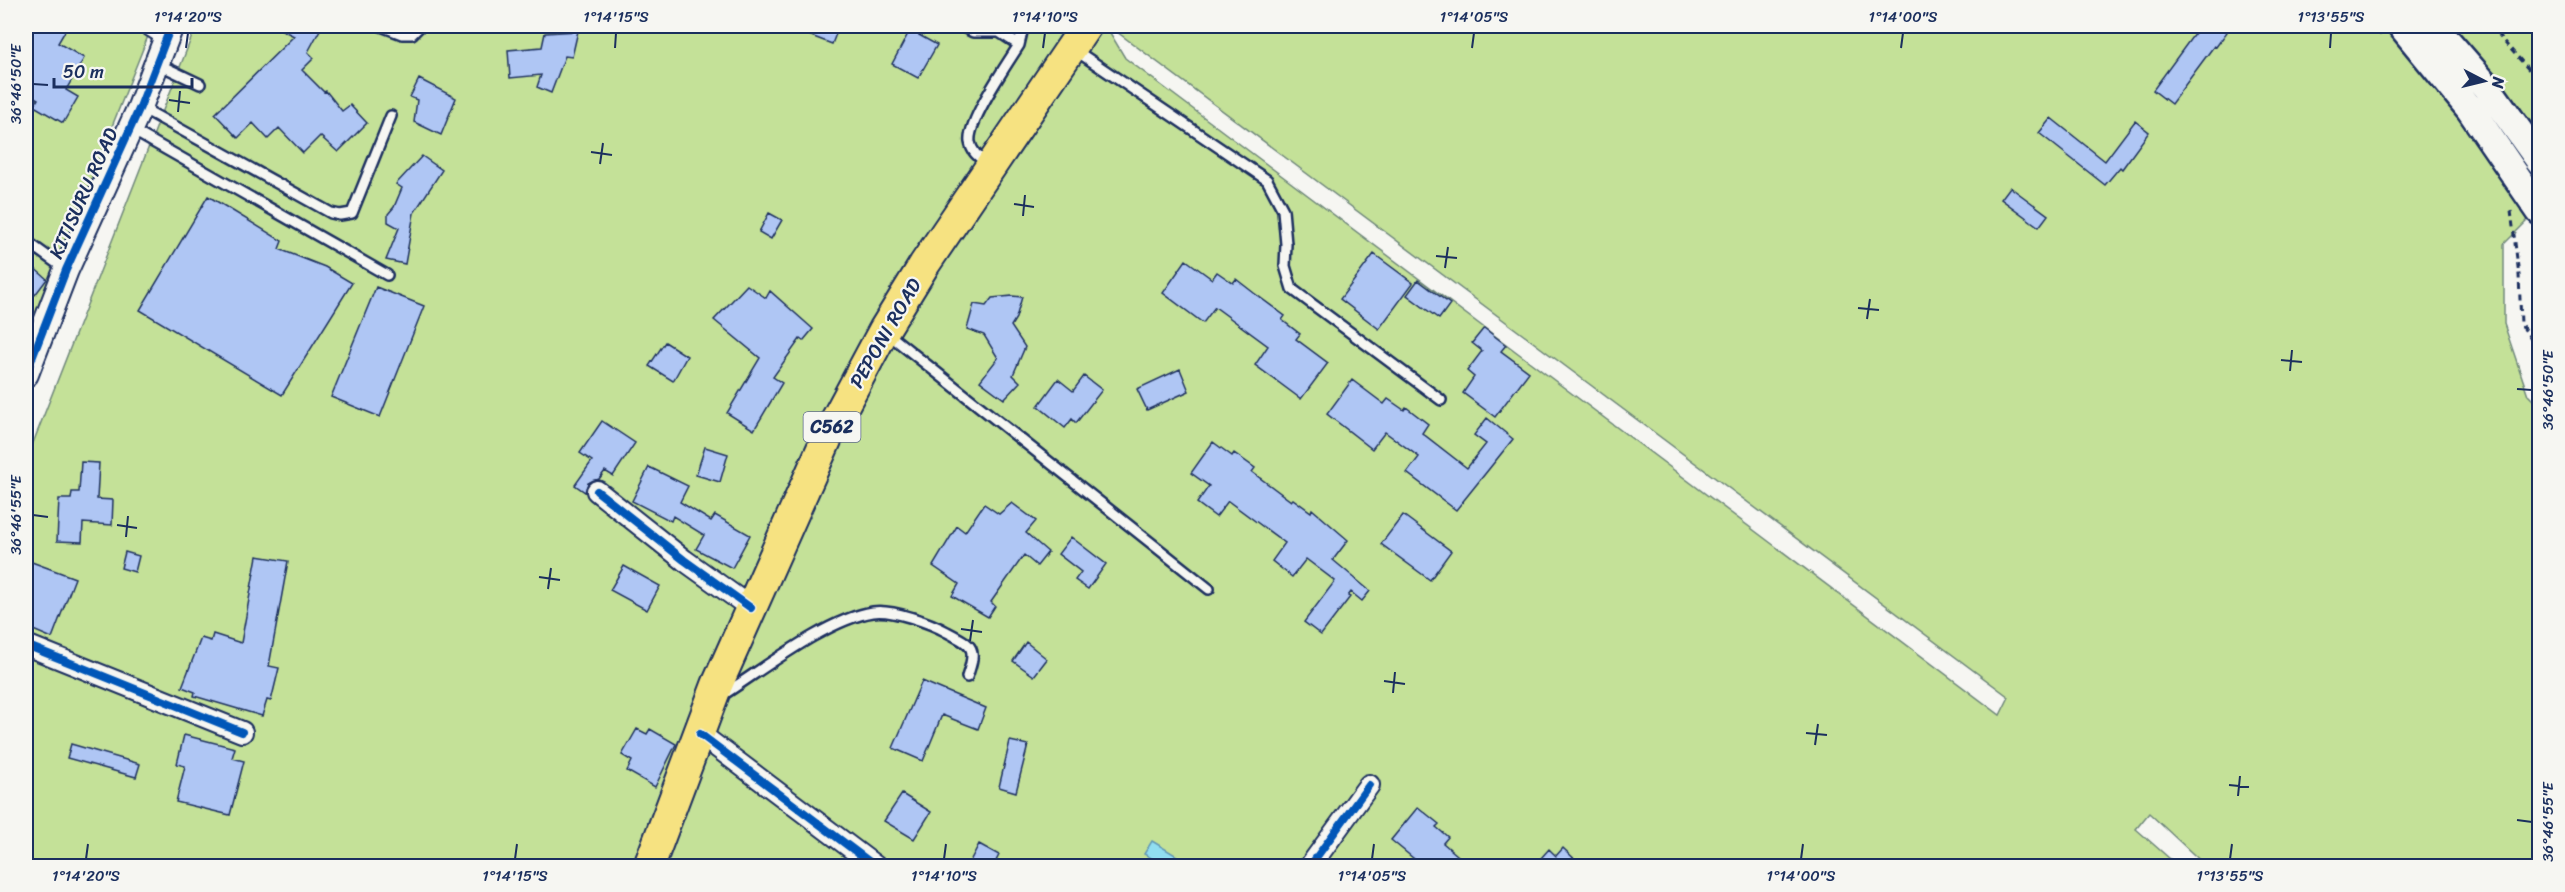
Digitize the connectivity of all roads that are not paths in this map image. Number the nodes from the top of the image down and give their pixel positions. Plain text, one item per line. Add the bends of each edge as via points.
1 (381, 26) edge
2 (420, 26) edge
3 (961, 26) edge
4 (2434, 26) edge
5 (163, 29) edge
6 (1022, 32) dead end
7 (2395, 34) edge
8 (1078, 37) edge
9 (1019, 45) junction
10 (156, 63) junction
11 (200, 84) dead end
12 (391, 116) dead end
13 (135, 118) junction
14 (2540, 161) edge
15 (992, 165) junction
16 (2540, 211) edge
17 (26, 241) edge
18 (66, 270) junction
19 (387, 275) dead end
20 (884, 330) junction
21 (26, 374) edge
22 (1441, 400) dead end
23 (597, 491) dead end
24 (1209, 589) dead end
25 (751, 608) junction
26 (26, 645) edge
27 (967, 677) dead end
28 (711, 703) junction
29 (242, 732) dead end
30 (700, 734) junction
31 (1369, 785) dead end
32 (650, 867) edge
33 (875, 867) edge
34 (1310, 867) edge

1 - 2 lane via 412,34
3 - 9 lane via 973,32 999,32
4 - 14 main road via 2487,87
5 - 10 street, KITISURU ROAD
6 - 9 lane
7 - 16 main road via 2470,109
8 - 15 main road, PEPONI ROAD / C562
8 - 22 lane via 1267,180 1283,210 1285,266 1292,289
9 - 15 lane via 975,118 969,140 974,154
10 - 11 lane
10 - 13 street, KITISURU ROAD
12 - 13 lane via 352,213 340,215
13 - 18 street, KITISURU ROAD
13 - 19 lane
15 - 20 main road, PEPONI ROAD / C562
17 - 18 lane
18 - 21 street, KITISURU ROAD
20 - 24 lane
20 - 25 main road, PEPONI ROAD / C562 via 830,431
23 - 25 street
25 - 28 main road, PEPONI ROAD / C562
26 - 29 street
27 - 28 lane via 974,657 972,647 964,640 898,614 874,611 836,623
28 - 30 main road, PEPONI ROAD / C562
30 - 32 main road, PEPONI ROAD / C562
30 - 33 street
31 - 34 street

